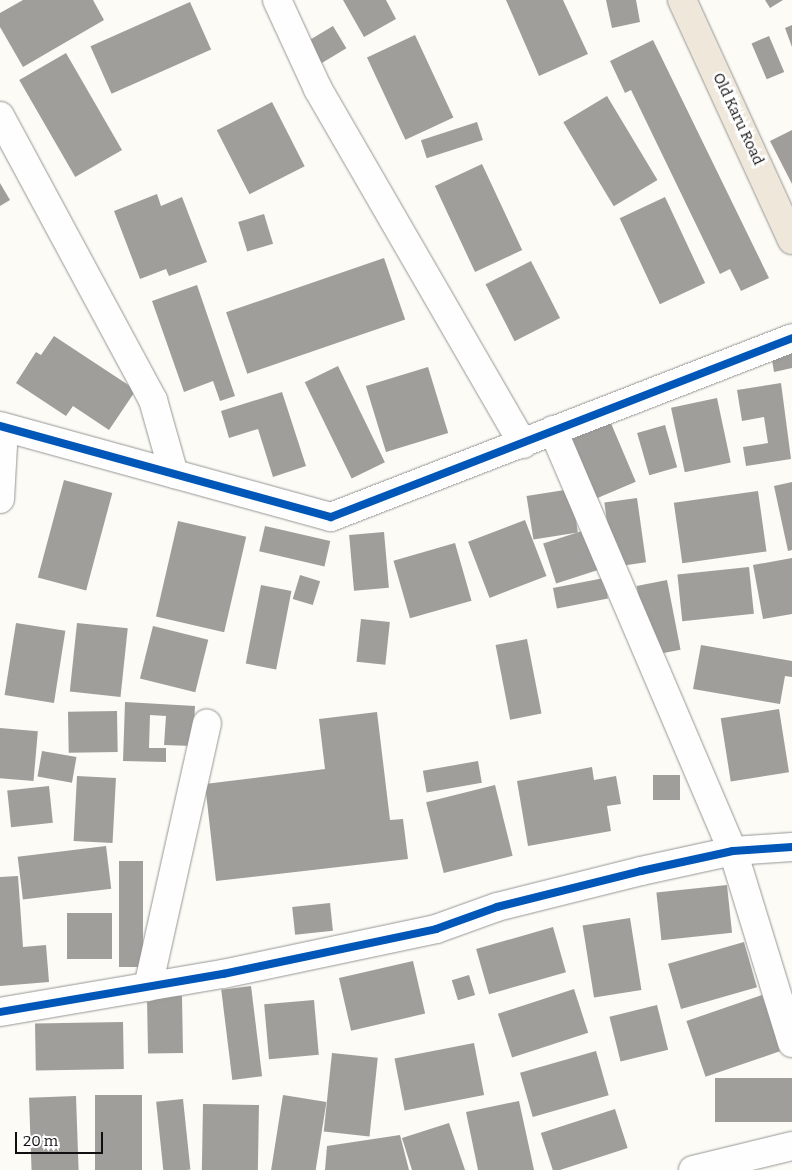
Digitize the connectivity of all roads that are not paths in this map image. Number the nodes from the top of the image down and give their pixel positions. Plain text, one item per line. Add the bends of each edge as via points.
1 (277, 0) edge
2 (682, 0) edge
3 (0, 116) edge
4 (792, 240) edge
5 (792, 338) edge
6 (2, 427) edge
7 (553, 430) junction
8 (523, 444) junction
9 (174, 474) junction
10 (0, 499) edge
11 (207, 724) dead end
12 (792, 847) edge
13 (733, 851) junction
14 (148, 987) junction
15 (0, 1012) edge
16 (792, 1043) edge
17 (792, 1146) edge
18 (694, 1170) edge

1 - 8 street via 318,89
2 - 4 main road, Old Karu Road
3 - 9 street via 153,400
5 - 7 street
6 - 9 street
6 - 10 street
7 - 8 street
7 - 13 street
8 - 9 street via 331,516
11 - 14 street
12 - 13 street
13 - 14 street via 497,908 436,929
13 - 16 street
14 - 15 street
17 - 18 street

